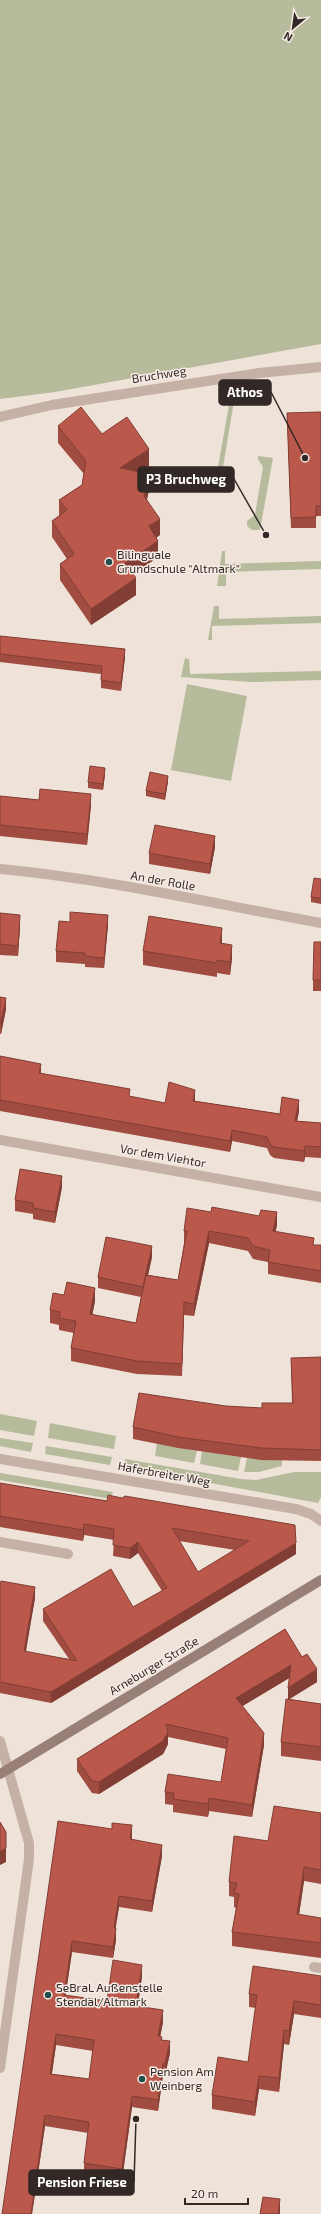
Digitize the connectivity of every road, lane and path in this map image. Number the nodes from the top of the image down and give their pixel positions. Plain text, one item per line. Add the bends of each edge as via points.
1 (321, 367) edge
2 (2, 417) edge
3 (0, 869) edge
4 (321, 923) edge
5 (0, 1140) edge
6 (321, 1197) edge
7 (0, 1459) edge
8 (321, 1520) edge
9 (0, 1542) edge
10 (68, 1554) dead end
11 (321, 1580) edge
12 (0, 1742) edge
13 (4, 1772) edge
14 (0, 2068) edge

1 - 2 street, Bruchweg via 259,373 52,405
3 - 4 street, An der Rolle via 90,882
5 - 6 street, Vor dem Viehtor
7 - 8 street, Haferbreiter Weg via 296,1509
9 - 10 street
11 - 13 main road, Arneburger Straße
12 - 13 street
13 - 14 street via 29,1843 29,1859

